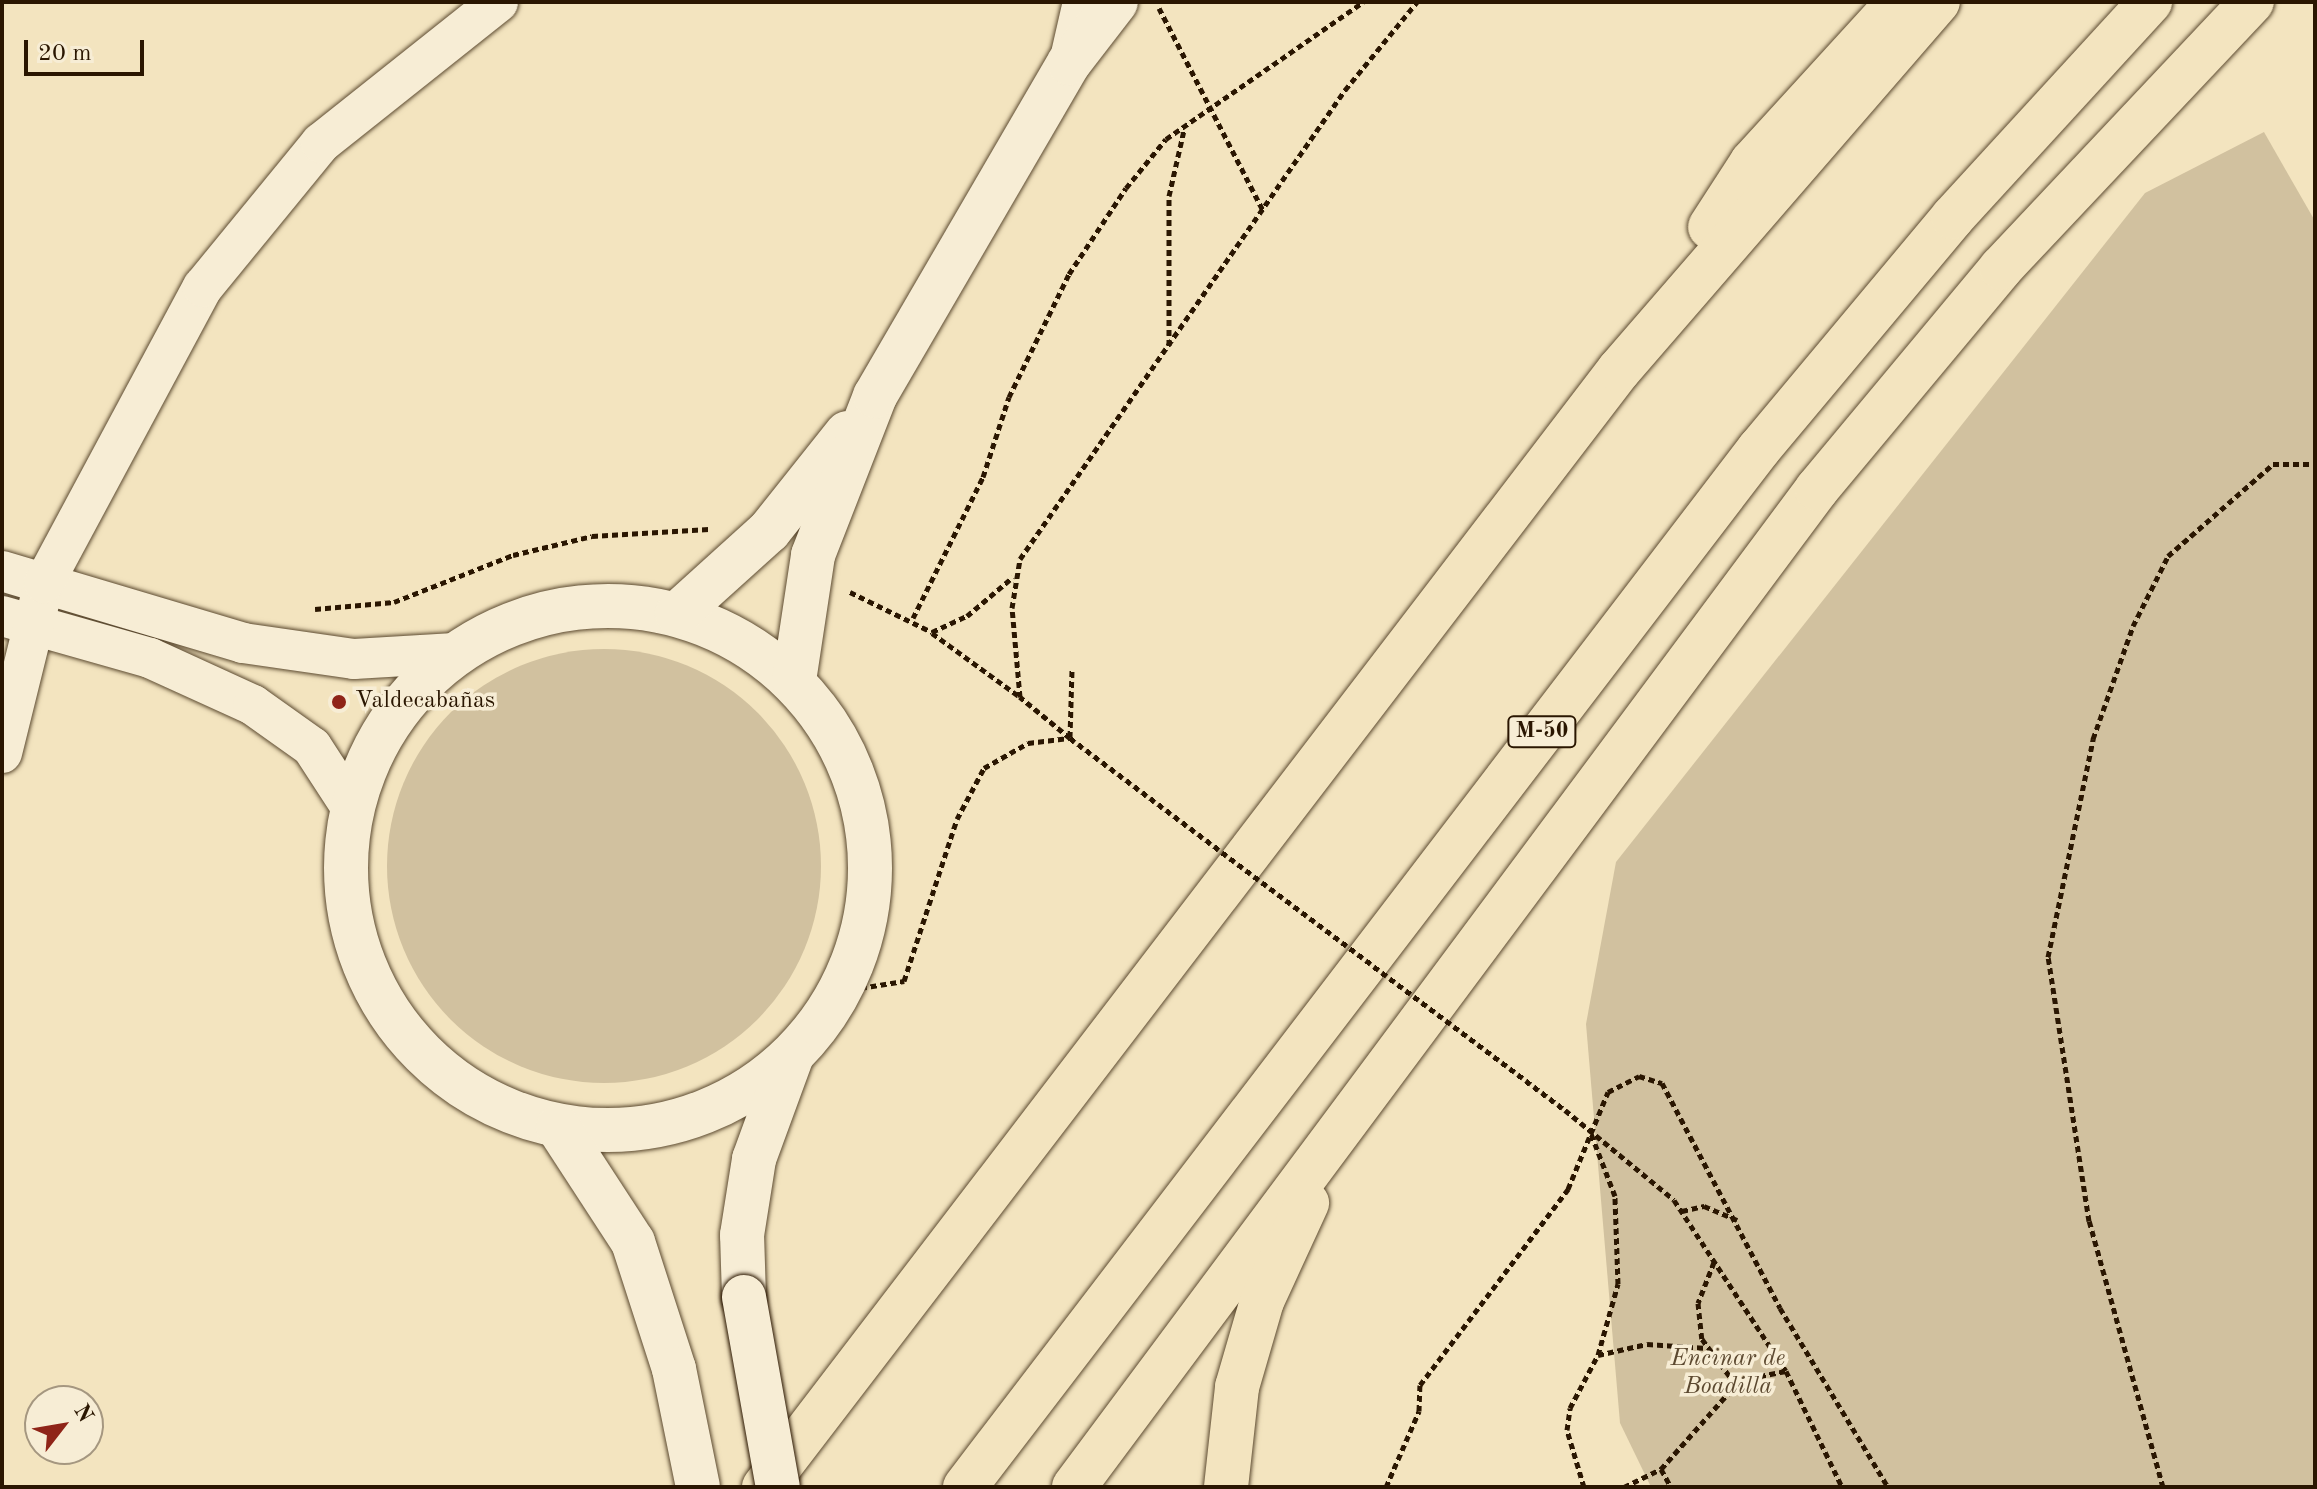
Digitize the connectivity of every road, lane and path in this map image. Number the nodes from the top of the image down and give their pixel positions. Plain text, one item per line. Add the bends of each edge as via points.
1 (498, 2) edge
2 (1083, 2) edge
3 (1116, 2) edge
4 (1156, 2) edge
5 (1363, 2) edge
6 (1417, 2) edge
7 (1898, 2) edge
8 (1938, 2) edge
9 (2150, 2) edge
10 (2252, 2) edge
11 (1069, 63) junction
12 (1211, 110) junction
13 (1184, 127) junction
14 (1263, 210) junction
15 (1169, 347) junction
16 (1619, 370) junction
17 (875, 396) junction
18 (2315, 464) edge
19 (747, 551) junction
20 (2, 571) edge
21 (1013, 577) junction
22 (44, 583) junction
23 (810, 584) junction
24 (308, 609) dead end
25 (677, 614) junction
26 (913, 618) junction
27 (15, 620) edge
28 (932, 632) junction
29 (455, 653) junction
30 (1072, 669) dead end
31 (794, 681) junction
32 (1020, 697) junction
33 (1070, 738) junction
34 (2, 753) edge
35 (351, 807) junction
36 (841, 991) junction
37 (791, 1058) junction
38 (1383, 1067) junction
39 (558, 1127) junction
40 (1590, 1130) junction
41 (1682, 1211) junction
42 (1737, 1220) junction
43 (1715, 1261) junction
44 (1708, 1348) junction
45 (1598, 1355) junction
46 (1786, 1371) junction
47 (1736, 1385) junction
48 (1661, 1469) junction
49 (698, 1487) edge
50 (764, 1487) edge
51 (778, 1487) edge
52 (965, 1487) edge
53 (1074, 1487) edge
54 (1226, 1487) edge
55 (1386, 1487) edge
56 (1584, 1487) edge
57 (1624, 1487) edge
58 (1671, 1487) edge
59 (1842, 1487) edge
60 (1888, 1487) edge
61 (2163, 1487) edge

1 - 22 street via 321,143 203,287
2 - 11 street
3 - 11 street
4 - 12 path
5 - 12 path
6 - 14 path
7 - 16 highway via 1752,162
8 - 16 highway
9 - 52 highway, M-50 via 1953,217 1759,449
10 - 38 highway via 2001,268 1817,489
11 - 17 street
12 - 13 path
12 - 14 path
13 - 15 path via 1169,196
13 - 26 path via 1126,188 1069,274 1009,397 983,477
14 - 15 path
15 - 21 path
16 - 50 highway
17 - 19 street
17 - 23 street via 813,555
18 - 61 path via 2273,464 2168,556 2133,626 2093,739 2048,957 2089,1221
19 - 24 path via 717,528 592,536 513,555 394,602
19 - 25 street
20 - 22 street
21 - 28 path via 967,616
21 - 32 path
22 - 27 street
22 - 29 street via 243,643 354,659
23 - 26 path
23 - 31 street
25 - 29 street via 601,604 524,617
25 - 31 street via 740,640
26 - 28 path
27 - 34 street
27 - 35 street via 150,658 253,705 312,747
28 - 32 path
29 - 35 street via 408,695 373,748
30 - 33 path
31 - 36 street via 843,749 868,828 868,912
32 - 33 path
33 - 36 path via 1028,743 984,768 957,819 904,981
33 - 40 path, bridge
35 - 39 street via 346,892 367,974 413,1045 479,1097
36 - 37 street
37 - 39 street via 722,1106 641,1130
37 - 51 street, bridge via 754,1159 742,1235 744,1297
38 - 53 highway
38 - 54 highway via 1262,1301 1237,1387
39 - 49 street via 633,1242 674,1369
40 - 41 path
40 - 42 path via 1608,1092 1639,1076 1662,1083
40 - 45 path via 1616,1210 1618,1284
40 - 55 path via 1546,1221 1464,1319 1420,1385 1419,1411
41 - 42 path via 1704,1206
41 - 43 path
42 - 60 path
43 - 44 path via 1698,1303
43 - 46 path
44 - 45 path via 1647,1344
44 - 47 path
45 - 56 path via 1567,1430
46 - 47 path
46 - 59 path
47 - 48 path
48 - 57 path
48 - 58 path

